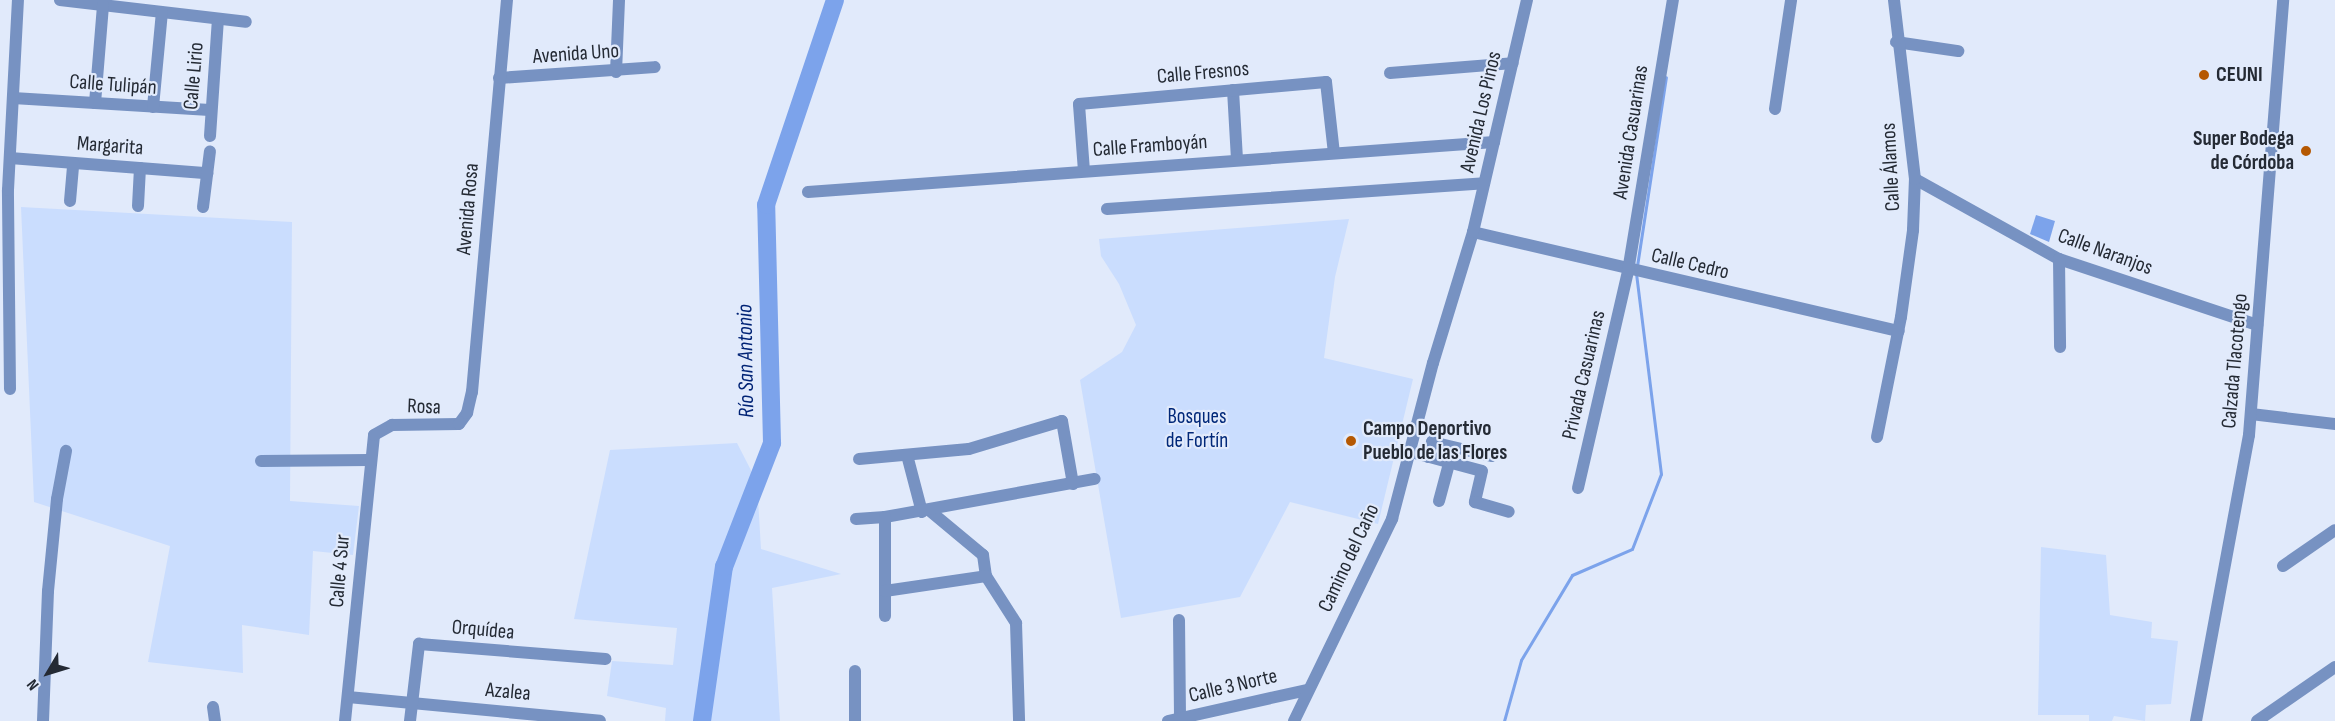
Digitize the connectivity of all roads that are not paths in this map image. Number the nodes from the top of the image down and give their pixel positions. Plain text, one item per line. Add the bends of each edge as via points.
1 (18, 0) edge
2 (60, 0) edge
3 (507, 0) edge
4 (619, 0) edge
5 (1527, 0) edge
6 (1673, 0) edge
7 (1791, 0) edge
8 (1893, 0) edge
9 (2283, 0) edge
10 (103, 5) junction
11 (162, 12) junction
12 (218, 19) junction
13 (246, 22) dead end
14 (1896, 42) junction
15 (1958, 51) dead end
16 (1513, 63) junction
17 (655, 67) dead end
18 (616, 72) junction
19 (1390, 73) dead end
20 (499, 78) junction
21 (1233, 90) junction
22 (13, 98) junction
23 (95, 103) junction
24 (153, 107) junction
25 (1775, 109) dead end
26 (210, 110) junction
27 (6, 128) edge
28 (210, 136) dead end
29 (1494, 142) junction
30 (210, 151) dead end
31 (1334, 153) junction
32 (10, 158) junction
33 (1237, 159) junction
34 (73, 163) junction
35 (140, 168) junction
36 (1084, 171) junction
37 (207, 173) junction
38 (1915, 178) junction
39 (1484, 183) junction
40 (4, 191) edge
41 (808, 192) dead end
42 (70, 201) dead end
43 (138, 206) dead end
44 (204, 207) dead end
45 (1107, 209) dead end
46 (1473, 232) junction
47 (4, 249) edge
48 (2059, 259) junction
49 (1628, 271) junction
50 (5, 307) edge
51 (2258, 325) junction
52 (1899, 331) junction
53 (2060, 347) dead end
54 (4, 364) edge
55 (10, 389) dead end
56 (2251, 414) junction
57 (464, 420) joint
58 (2335, 424) edge
59 (381, 429) joint
60 (1877, 437) dead end
61 (66, 451) dead end
62 (1411, 452) junction
63 (907, 455) junction
64 (1491, 456) dead end
65 (1428, 457) junction
66 (859, 459) dead end
67 (369, 460) junction
68 (261, 461) dead end
69 (1449, 463) junction
70 (1095, 479) dead end
71 (1073, 484) junction
72 (1578, 488) dead end
73 (1439, 501) dead end
74 (926, 511) junction
75 (1509, 512) dead end
76 (885, 517) junction
77 (856, 519) dead end
78 (2335, 530) edge
79 (2283, 566) dead end
80 (986, 576) junction
81 (885, 591) junction
82 (885, 616) dead end
83 (1179, 620) dead end
84 (605, 659) dead end
85 (2335, 667) edge
86 (855, 671) dead end
87 (1307, 690) junction
88 (348, 698) junction
89 (411, 704) junction
90 (213, 707) dead end
91 (1176, 720) edge
92 (43, 721) edge
93 (215, 721) edge
94 (345, 721) edge
95 (410, 721) edge
96 (600, 721) edge
97 (855, 721) edge
98 (1019, 721) edge
99 (1294, 721) edge
100 (2196, 721) edge
101 (2257, 721) edge

1 - 22 street
2 - 10 street
3 - 20 street, Avenida Rosa
4 - 18 street
5 - 16 street, Avenida Los Pinos
6 - 49 street, Avenida Casuarinas
7 - 25 street
8 - 14 street, Calle Álamos
9 - 51 street, Calzada Tlacotengo
10 - 11 street
10 - 23 street
11 - 12 street
11 - 24 street
12 - 13 street
12 - 26 street, Calle Lirio
14 - 15 street
14 - 38 street, Calle Álamos
16 - 19 street
16 - 29 street, Avenida Los Pinos
17 - 18 street, Avenida Uno
18 - 20 street, Avenida Uno
20 - 57 street, Avenida Rosa via 472,392
21 - 31 street, Calle Fresnos via 1326,82
21 - 33 street
21 - 36 street, Calle Fresnos via 1078,104
22 - 23 street, Calle Tulipán
22 - 27 street
23 - 24 street, Calle Tulipán
24 - 26 street, Calle Tulipán
26 - 28 street, Calle Lirio
27 - 32 street
29 - 31 street, Calle Framboyán
29 - 39 street, Avenida Los Pinos
30 - 37 street
31 - 33 street, Calle Framboyán
32 - 34 street, Margarita
32 - 40 street
33 - 36 street, Calle Framboyán
34 - 35 street, Margarita
34 - 42 street
35 - 37 street, Margarita
35 - 43 street
36 - 41 street, Calle Framboyán
37 - 44 street
38 - 48 street, Calle Naranjos
38 - 52 street, Calle Álamos via 1913,230
39 - 45 street
39 - 46 street, Avenida Los Pinos
40 - 47 street
46 - 49 street, Calle Cedro
46 - 62 street, Camino del Caño
47 - 50 street
48 - 51 street, Calle Naranjos
48 - 53 street
49 - 52 street, Calle Cedro
49 - 72 street, Privada Casuarinas
50 - 54 street
51 - 56 street, Calzada Tlacotengo
52 - 60 street, Calle Álamos
54 - 55 street
56 - 58 street
56 - 100 street, Calzada Tlacotengo
57 - 59 street, Rosa via 451,427 392,425
59 - 67 street, Calle 4 Sur via 374,435
61 - 92 street via 48,591
62 - 65 street
62 - 87 street, Camino del Caño via 1392,519
63 - 66 street
63 - 71 street via 992,444 1062,421
63 - 74 street
64 - 65 street via 1432,442
65 - 69 street
67 - 68 street
67 - 88 street, Calle 4 Sur
69 - 73 street
69 - 75 street via 1482,471 1475,502
70 - 71 street
71 - 74 street
74 - 76 street
74 - 80 street via 983,555
76 - 77 street
76 - 81 street
78 - 79 street
80 - 81 street
80 - 98 street via 1016,623
81 - 82 street
83 - 91 street
84 - 89 street, Orquídea via 419,644
85 - 101 street
86 - 97 street
87 - 91 street, Calle 3 Norte
87 - 99 street, Camino del Caño
88 - 89 street, Azalea
88 - 94 street, Calle 4 Sur
89 - 95 street
89 - 96 street, Azalea
90 - 93 street

